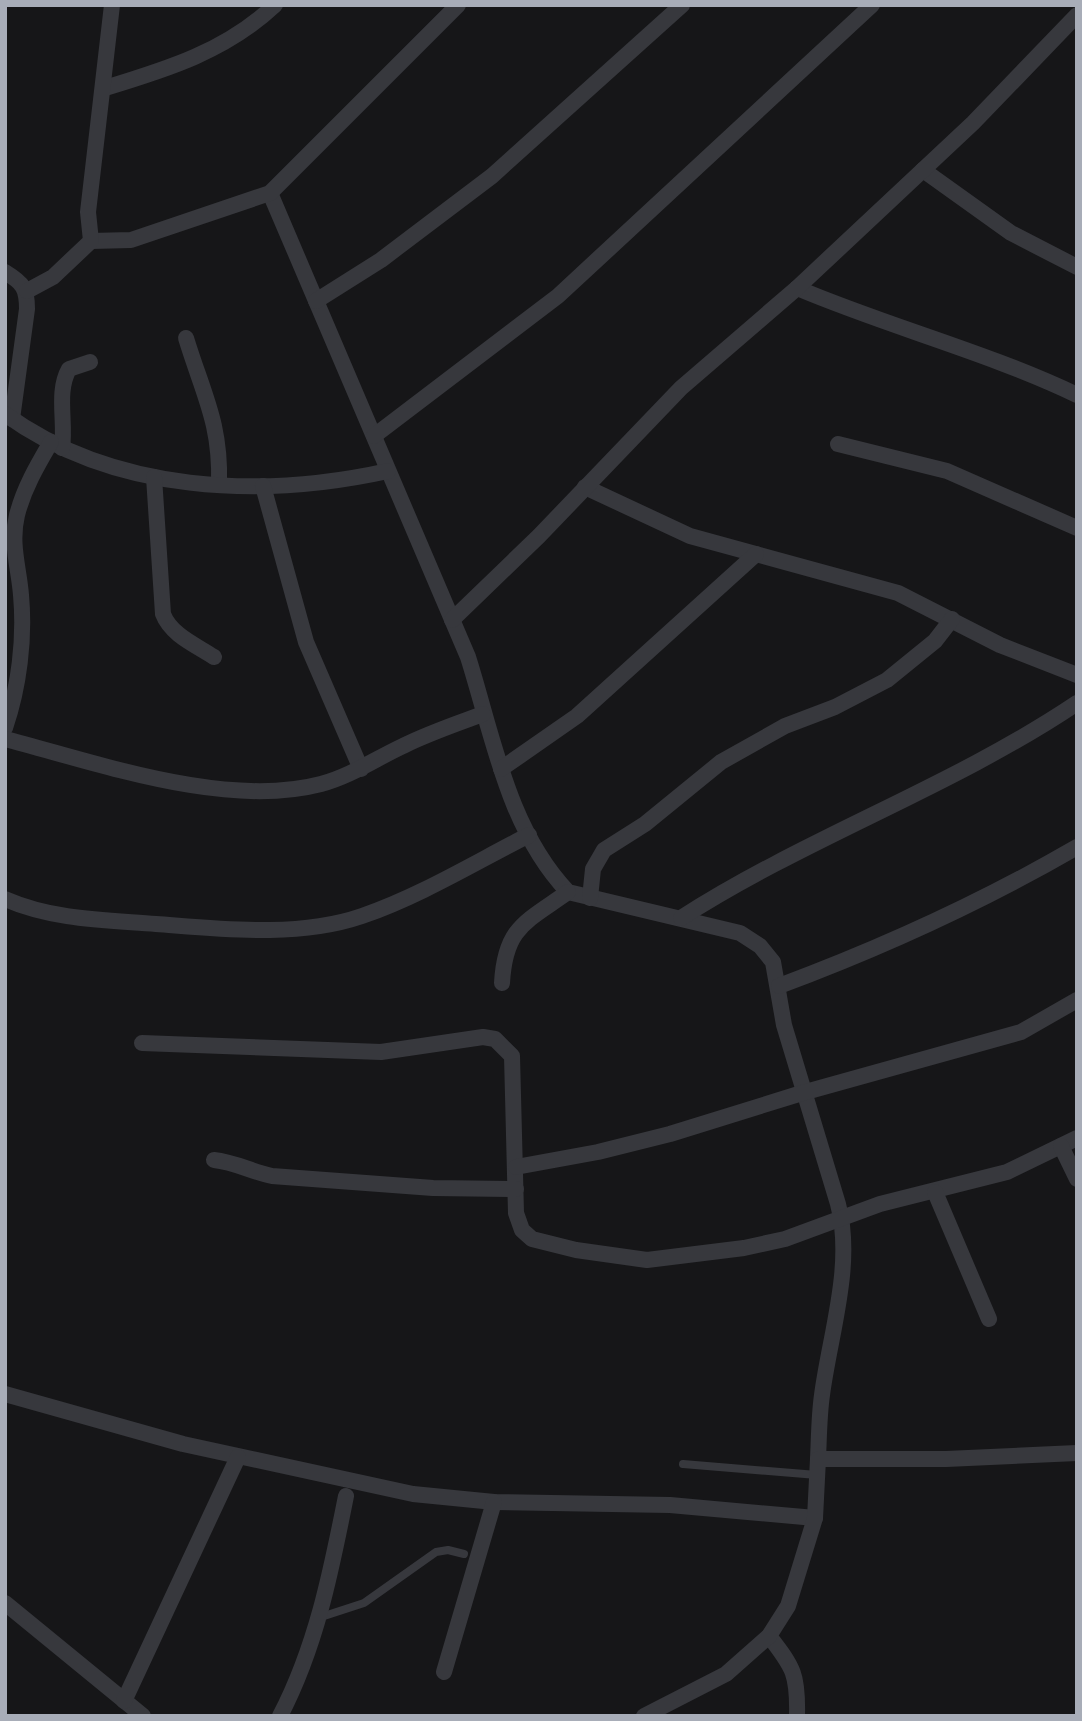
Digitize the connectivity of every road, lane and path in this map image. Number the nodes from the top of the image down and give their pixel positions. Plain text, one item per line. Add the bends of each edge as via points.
1 (113, 5) edge
2 (275, 5) edge
3 (458, 5) edge
4 (682, 5) edge
5 (872, 5) edge
6 (1077, 15) edge
7 (104, 88) junction
8 (923, 170) junction
9 (270, 193) junction
10 (91, 241) junction
11 (1077, 267) edge
12 (5, 272) edge
13 (797, 288) junction
14 (27, 291) junction
15 (316, 301) junction
16 (186, 338) dead end
17 (90, 362) dead end
18 (1077, 395) edge
19 (9, 416) edge
20 (373, 436) junction
21 (838, 444) dead end
22 (56, 445) junction
23 (388, 471) junction
24 (154, 477) junction
25 (219, 484) junction
26 (262, 486) junction
27 (585, 487) junction
28 (1077, 528) edge
29 (756, 554) junction
30 (10, 573) edge
31 (952, 619) junction
32 (452, 620) junction
33 (214, 657) dead end
34 (1077, 675) edge
35 (1077, 703) edge
36 (483, 714) junction
37 (5, 728) edge
38 (5, 739) edge
39 (361, 769) junction
40 (501, 769) junction
41 (529, 835) junction
42 (1077, 847) edge
43 (568, 892) junction
44 (590, 898) junction
45 (5, 899) edge
46 (681, 918) junction
47 (502, 983) dead end
48 (779, 986) junction
49 (1077, 1000) edge
50 (142, 1043) dead end
51 (802, 1093) junction
52 (1077, 1138) edge
53 (1061, 1146) junction
54 (214, 1160) dead end
55 (516, 1167) junction
56 (1077, 1179) edge
57 (516, 1189) junction
58 (935, 1192) junction
59 (842, 1220) junction
60 (989, 1319) dead end
61 (5, 1394) edge
62 (1077, 1453) edge
63 (238, 1457) junction
64 (683, 1464) dead end
65 (818, 1467) junction
66 (346, 1496) dead end
67 (494, 1502) junction
68 (815, 1518) junction
69 (464, 1554) dead end
70 (5, 1603) edge
71 (318, 1618) junction
72 (769, 1636) junction
73 (444, 1672) dead end
74 (124, 1701) junction
75 (143, 1716) edge
76 (280, 1716) edge
77 (644, 1716) edge
78 (797, 1716) edge

1 - 7 street
2 - 7 street via 239,35 203,55
3 - 9 street
4 - 15 street via 492,176 381,260
5 - 20 street via 558,296
6 - 8 street
7 - 10 street via 88,212
8 - 11 street via 1011,233
8 - 13 street
9 - 10 street via 131,240
9 - 15 street
10 - 14 street via 52,277
12 - 14 street
13 - 18 street via 1031,373
13 - 27 street via 681,388
14 - 19 street
15 - 20 street
16 - 25 street via 215,419
17 - 22 street via 69,369 65,376 61,390 65,428
19 - 22 street
20 - 23 street
21 - 28 street via 947,471
22 - 24 street via 80,457
22 - 30 street via 29,480 17,517
23 - 26 street via 333,483
23 - 32 street
24 - 25 street
24 - 33 street via 163,614 175,632
25 - 26 street
26 - 39 street via 306,642
27 - 29 street via 661,525
27 - 32 street
29 - 31 street via 898,593
29 - 40 street via 577,716
30 - 37 street via 22,617 19,674
31 - 34 street via 1000,645
31 - 44 street via 935,641 887,680 785,726 721,762 645,824 604,850 593,869
32 - 36 street via 472,669
35 - 46 street via 1028,736 734,884
36 - 39 street via 414,741
36 - 40 street
38 - 39 street via 216,788 298,788
40 - 41 street
41 - 43 street
41 - 45 street via 370,913 298,928 214,928 84,919
42 - 48 street via 1027,876
43 - 44 street
43 - 47 street via 515,932 506,946
44 - 46 street
46 - 48 street via 755,941 773,962
48 - 51 street
49 - 51 street via 1021,1032
50 - 55 street via 381,1052 495,1039 512,1056
51 - 55 street via 598,1152
51 - 59 street
52 - 53 street
53 - 56 street
53 - 58 street via 1007,1172
54 - 57 street via 272,1176
55 - 57 street
57 - 59 street via 518,1223 532,1238 576,1250 647,1260 744,1248
58 - 59 street via 880,1204
58 - 60 street
59 - 65 street via 840,1274 821,1396
61 - 63 street
62 - 65 street
63 - 67 street via 413,1494
63 - 74 street
64 - 65 lane
65 - 68 street
66 - 71 street
67 - 68 street via 670,1505
67 - 73 street
68 - 72 street via 788,1606
69 - 71 lane via 436,1552 365,1603
70 - 74 street
71 - 76 street via 298,1682
72 - 77 street via 726,1674
72 - 78 street via 798,1682
74 - 75 street

